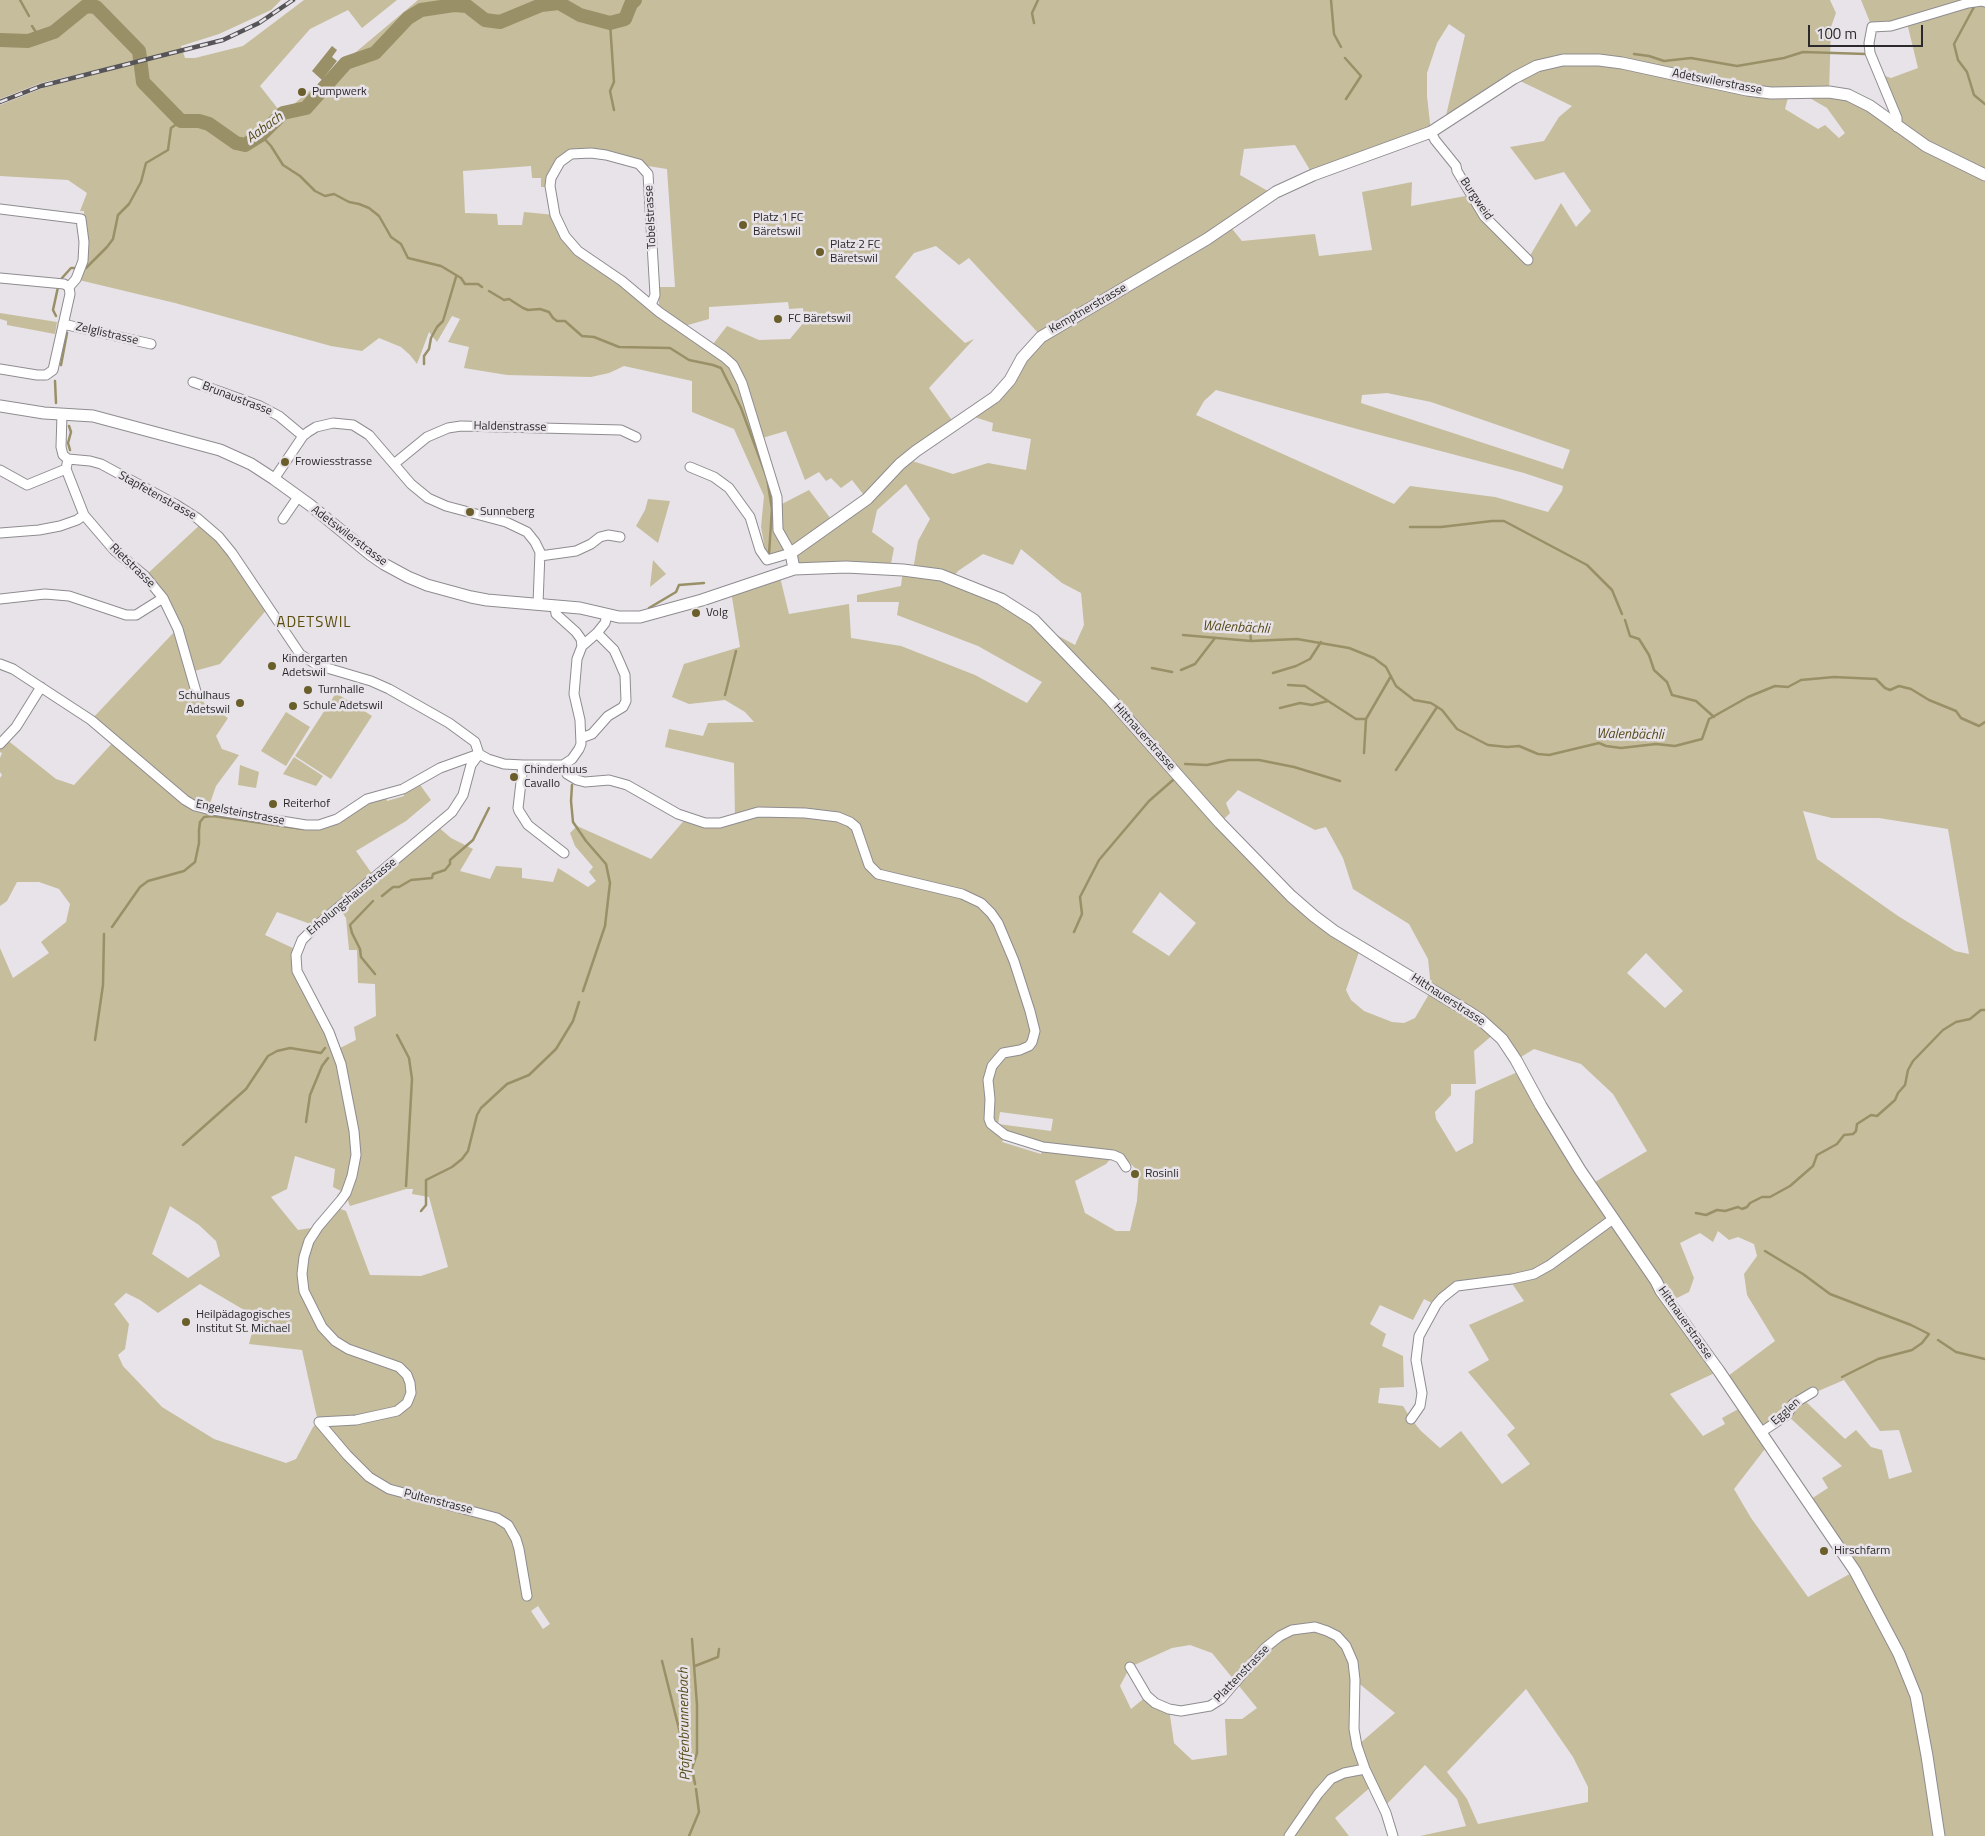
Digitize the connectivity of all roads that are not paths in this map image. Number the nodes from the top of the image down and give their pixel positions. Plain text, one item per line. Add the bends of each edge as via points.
1 (1985, 2) edge
2 (1444, 124) joint
3 (1897, 126) junction
4 (1431, 132) junction
5 (1985, 175) edge
6 (0, 209) edge
7 (1528, 260) dead end
8 (0, 278) edge
9 (69, 287) junction
10 (651, 305) junction
11 (63, 324) junction
12 (150, 344) dead end
13 (0, 369) edge
14 (193, 382) dead end
15 (0, 406) edge
16 (62, 414) junction
17 (303, 436) junction
18 (636, 436) dead end
19 (68, 459) junction
20 (394, 464) junction
21 (690, 467) dead end
22 (66, 469) junction
23 (0, 470) edge
24 (274, 479) junction
25 (298, 497) junction
26 (84, 514) junction
27 (283, 519) dead end
28 (0, 534) edge
29 (620, 537) dead end
30 (791, 553) junction
31 (540, 556) junction
32 (794, 569) junction
33 (163, 598) junction
34 (0, 599) edge
35 (538, 604) junction
36 (555, 606) junction
37 (607, 615) junction
38 (596, 633) junction
39 (582, 646) junction
40 (0, 664) edge
41 (41, 687) junction
42 (197, 695) dead end
43 (581, 738) junction
44 (0, 744) edge
45 (479, 754) junction
46 (563, 765) junction
47 (523, 766) junction
48 (564, 853) dead end
49 (1126, 1166) dead end
50 (1613, 1220) junction
51 (1813, 1392) dead end
52 (1410, 1419) dead end
53 (318, 1422) joint
54 (1760, 1434) junction
55 (527, 1596) dead end
56 (1130, 1667) dead end
57 (1366, 1769) junction
58 (1289, 1836) edge
59 (1392, 1836) edge
60 (1938, 1836) edge

1 - 3 street via 1968,3 1891,26 1872,27 1870,52 1897,118
2 - 3 street, Adetswilerstrasse via 1538,66 1580,59 1622,63 1755,91 1841,93 1860,100
2 - 4 street, Kemptnerstrasse
3 - 5 street, Adetswilerstrasse via 1926,146
4 - 7 street, Burgweid via 1456,166 1484,216
4 - 30 street, Kemptnerstrasse via 1313,175 1268,196 1207,239 1041,337 995,397 916,451 867,499
6 - 9 street via 81,218 83,261 76,280
8 - 9 street
9 - 11 street, Zelglistrasse
10 - 10 street, Tobelstrasse via 655,295 648,174 639,164 606,155 571,154 560,162 551,178 555,215 565,236 578,251
10 - 30 street, Tobelstrasse via 724,357 738,373 777,497 778,530
11 - 12 street, Zelglistrasse
11 - 13 street, Zelglistrasse via 56,363 46,375
14 - 17 street, Brunaustrasse via 270,411
15 - 16 street, Adetswilerstrasse
16 - 19 street via 61,447
16 - 24 street, Adetswilerstrasse via 108,420 220,450
17 - 20 street via 328,424 341,422 353,425 368,435
17 - 24 street
18 - 20 street, Haldenstrasse via 621,430 461,426 427,437
19 - 22 street
19 - 45 street, Stapfetenstrasse via 101,464 203,522 232,553 300,654 317,665 389,689 449,723 475,742
20 - 31 street via 428,498 523,529 535,542
21 - 30 street via 714,477 729,488 750,517 760,550 767,560
22 - 23 street via 27,485
22 - 26 street, Rietstrasse
24 - 25 street, Adetswilerstrasse
25 - 27 street
25 - 35 street, Adetswilerstrasse via 371,555 408,577 450,593
26 - 28 street via 60,526
26 - 33 street, Rietstrasse via 114,550 145,576
29 - 31 street via 608,535 576,550
30 - 32 street
31 - 35 street
32 - 37 street, Adetswilerstrasse via 655,614
32 - 50 street, Hittnauerstrasse via 846,566 929,573 1001,599 1034,620 1291,896 1334,931 1467,1010 1502,1039 1566,1150
33 - 34 street via 136,615 126,615 69,596 45,594
33 - 42 street, Rietstrasse via 178,629
35 - 36 street, Adetswilerstrasse
36 - 37 street, Adetswilerstrasse
36 - 39 street via 556,614 576,632
37 - 38 street
38 - 39 street
38 - 43 street via 614,650 619,660 625,675 626,701 592,734
39 - 43 street via 577,659 574,694
40 - 41 street, Engelsteinstrasse
41 - 44 street via 16,727
41 - 45 street, Engelsteinstrasse via 91,720 194,806 306,825 337,819 367,799 403,789 440,768
43 - 46 street via 580,749
45 - 47 street via 504,764
45 - 53 street, Erholungshausstrasse via 471,765 463,795 452,812 314,928 302,940 296,956 297,971 329,1032 341,1064 356,1155 342,1200 309,1242 302,1274 304,1291 322,1327 335,1342 399,1367 407,1375 411,1393 407,1403 397,1411 356,1420
46 - 47 street
46 - 49 street via 572,778 585,782 609,780 627,785 701,822 712,824 758,812 838,817 856,828 870,865 878,874 962,894 981,903 998,923 1014,961 1035,1031 1029,1046 1003,1053 992,1066 988,1080 991,1124 1005,1135 1043,1147 1113,1155
47 - 48 street via 519,811 528,825
50 - 52 street via 1534,1274 1457,1286 1442,1298 1419,1336 1416,1360 1422,1393 1420,1406
50 - 54 street, Hittnauerstrasse
51 - 54 street, Egglen via 1793,1404 1786,1415
53 - 55 street, Pultenstrasse via 369,1477 389,1489 498,1518 508,1525 519,1549
54 - 60 street, Hittnauerstrasse via 1852,1566 1910,1678 1927,1756
56 - 57 street, Plattenstrasse via 1146,1696 1155,1703 1181,1711 1210,1706 1222,1699 1265,1648 1280,1636 1302,1627 1327,1631 1346,1646 1353,1662 1354,1729
57 - 58 street via 1344,1772 1331,1779
57 - 59 street, Plattenstrasse via 1386,1813

